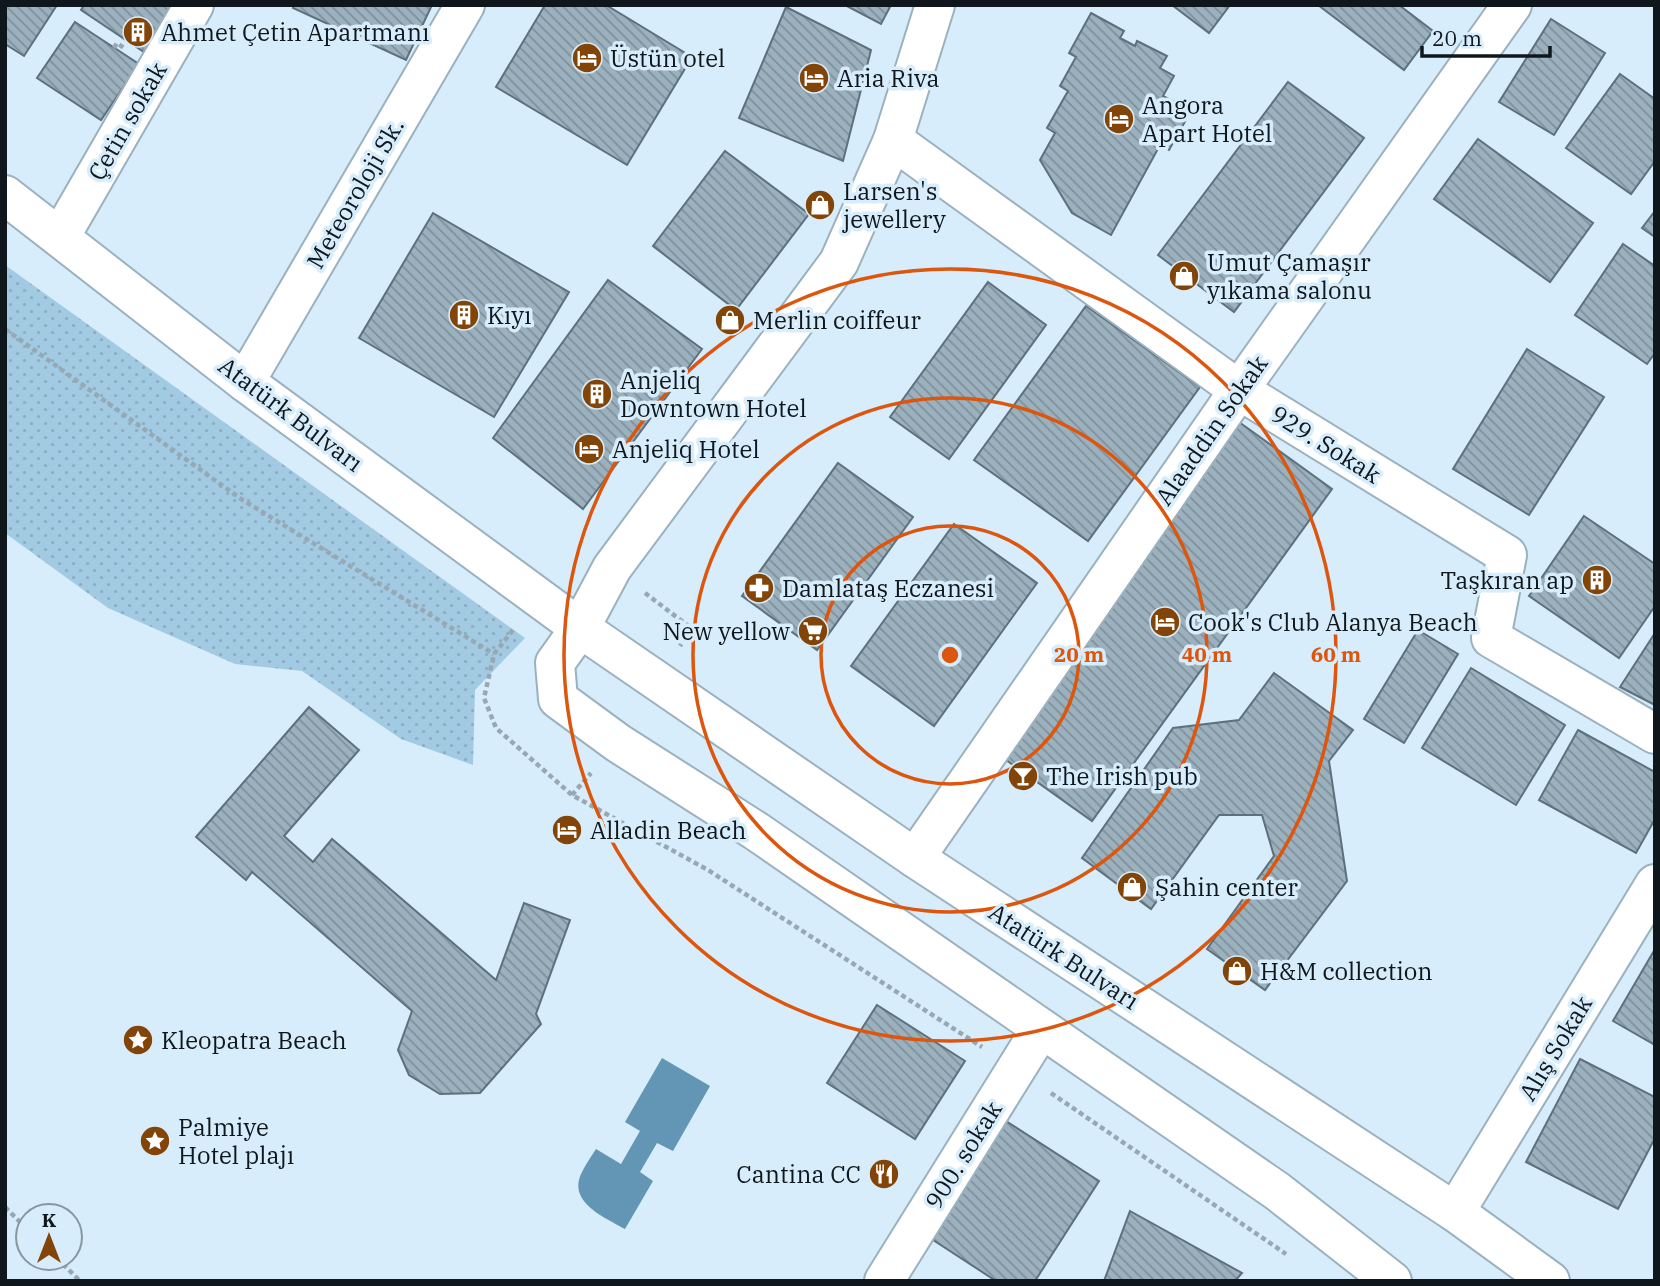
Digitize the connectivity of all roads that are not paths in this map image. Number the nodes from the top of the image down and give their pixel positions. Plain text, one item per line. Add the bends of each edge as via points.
1 (194, 5) edge
2 (465, 5) edge
3 (935, 5) edge
4 (1512, 5) edge
5 (893, 141) junction
6 (5, 195) edge
7 (60, 237) junction
8 (245, 382) junction
9 (1239, 390) junction
10 (580, 628) junction
11 (1655, 734) edge
12 (915, 858) junction
13 (1655, 884) edge
14 (1041, 1029) junction
15 (1455, 1212) junction
16 (884, 1281) edge
17 (1392, 1281) edge
18 (1550, 1281) edge

1 - 7 street, Çetin sokak
2 - 8 street, Meteoroloji Sk.
3 - 5 street
4 - 9 street, Alaaddin Sokak
5 - 9 street, 929. Sokak
5 - 10 street via 839,262 612,569
6 - 7 street, Atatürk Bulvarı
7 - 8 street, Atatürk Bulvarı
8 - 10 street, Atatürk Bulvarı
9 - 11 street, 929. Sokak via 1507,555 1491,638
9 - 12 street, Alaaddin Sokak
10 - 12 street, Atatürk Bulvarı
10 - 14 street via 555,663 558,699
12 - 15 street, Atatürk Bulvarı
13 - 15 street, Alış Sokak
14 - 16 street, 900. sokak
14 - 17 street via 1277,1191
15 - 18 street, Atatürk Bulvarı

